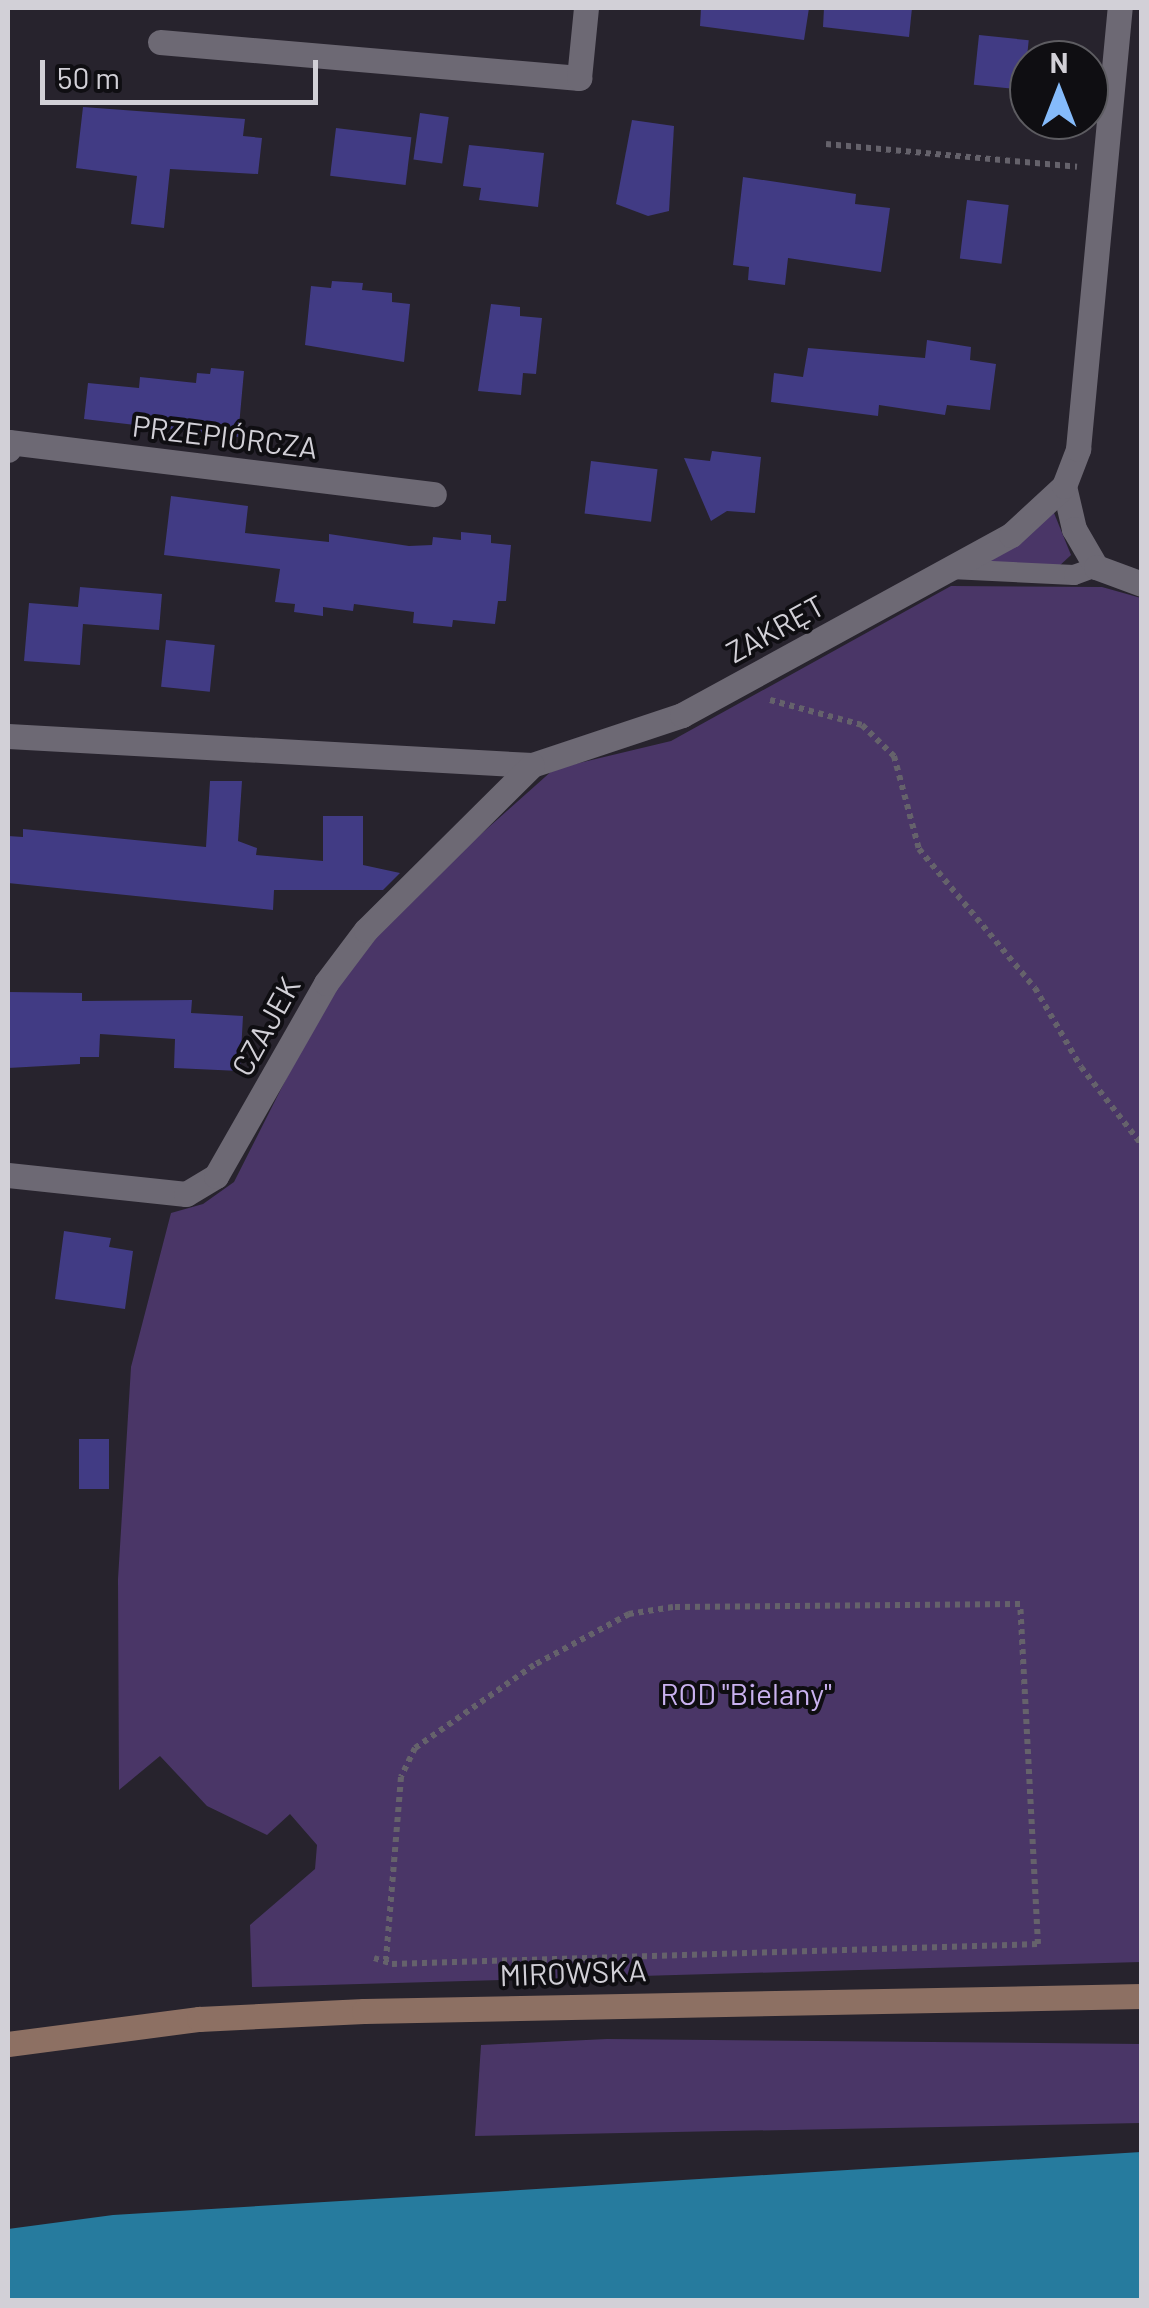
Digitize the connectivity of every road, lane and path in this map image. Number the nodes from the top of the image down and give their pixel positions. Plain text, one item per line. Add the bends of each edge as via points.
1 (586, 8) edge
2 (1120, 8) edge
3 (160, 42) dead end
4 (826, 144) dead end
5 (1108, 170) junction
6 (8, 446) edge
7 (1064, 486) junction
8 (434, 494) dead end
9 (1096, 567) junction
10 (951, 569) junction
11 (1142, 584) edge
12 (737, 687) junction
13 (8, 736) edge
14 (532, 766) junction
15 (1142, 1145) edge
16 (8, 1175) edge
17 (374, 1958) dead end
18 (386, 1959) junction
19 (1142, 1996) edge
20 (8, 2044) edge

1 - 3 street via 579,78
2 - 5 street, ZAKRĘT
4 - 5 path
5 - 7 street, ZAKRĘT via 1078,449
6 - 8 street, PRZEPIÓRCZA
7 - 9 street via 1074,529
7 - 10 street, ZAKRĘT via 1011,535
9 - 10 lane via 1074,575
9 - 11 street
10 - 12 street, ZAKRĘT
12 - 14 street, ZAKRĘT via 682,714
12 - 15 path via 862,725 894,756 919,849 1035,988 1081,1067
13 - 14 street, ZAKRĘT
14 - 16 street, CZAJEK via 366,930 326,983 216,1176 186,1194
17 - 18 path
18 - 18 path via 1038,1944 1020,1604 673,1607 630,1614 534,1665 415,1748 401,1776
19 - 20 main road, MIROWSKA via 364,2011 199,2019

